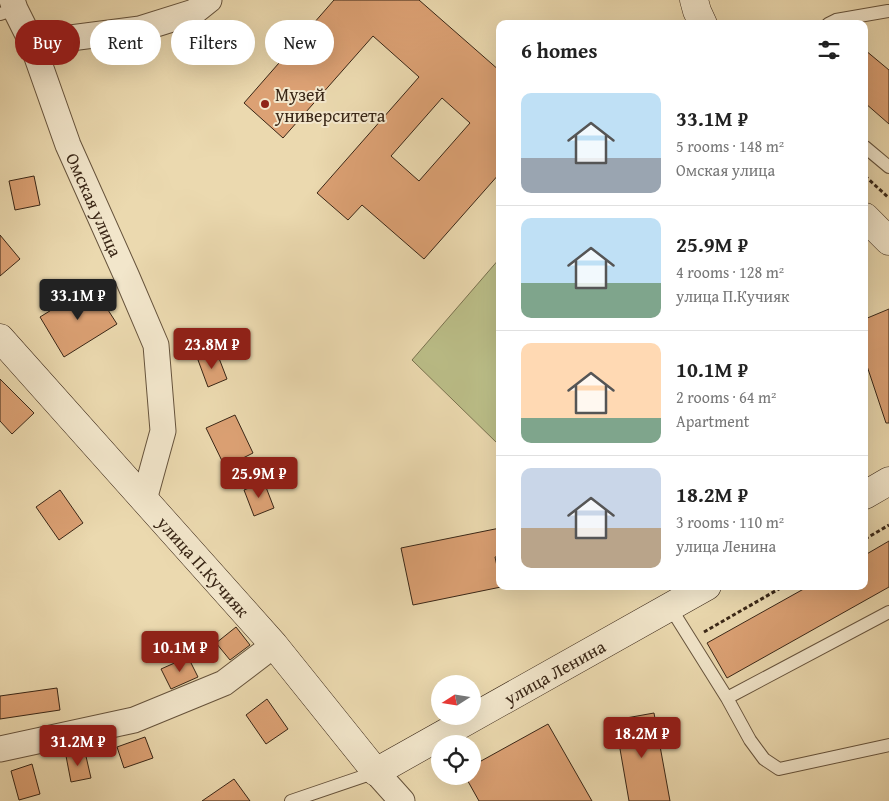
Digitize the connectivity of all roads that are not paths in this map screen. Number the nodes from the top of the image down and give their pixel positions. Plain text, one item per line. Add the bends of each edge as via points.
1 (209, 0) edge
2 (694, 0) edge
3 (9, 8) edge
4 (888, 11) edge
5 (17, 20) edge
6 (701, 20) edge
7 (836, 20) edge
8 (80, 37) edge
9 (40, 65) edge
10 (868, 150) edge
11 (889, 167) edge
12 (868, 220) edge
13 (889, 241) edge
14 (0, 338) edge
15 (889, 481) edge
16 (868, 493) edge
17 (144, 500) junction
18 (700, 590) edge
19 (670, 607) junction
20 (889, 612) edge
21 (274, 645) junction
22 (727, 698) junction
23 (889, 745) edge
24 (0, 749) edge
25 (376, 772) junction
26 (291, 801) edge
27 (402, 801) edge

1 - 8 street via 194,12 140,29
2 - 6 street
3 - 5 street, Омская улица
4 - 7 lane
9 - 17 street, Омская улица via 68,145 156,345 163,431
10 - 11 lane
12 - 13 street
14 - 17 street, улица П.Кучияк
15 - 16 street
17 - 21 street, улица П.Кучияк
18 - 19 street, улица Ленина
19 - 22 lane
19 - 25 street, улица Ленина
20 - 22 lane
21 - 24 street via 224,683 134,720
21 - 25 street, улица П.Кучияк
22 - 23 lane via 750,740 764,759 779,769
25 - 26 lane
25 - 27 street, улица П.Кучияк

